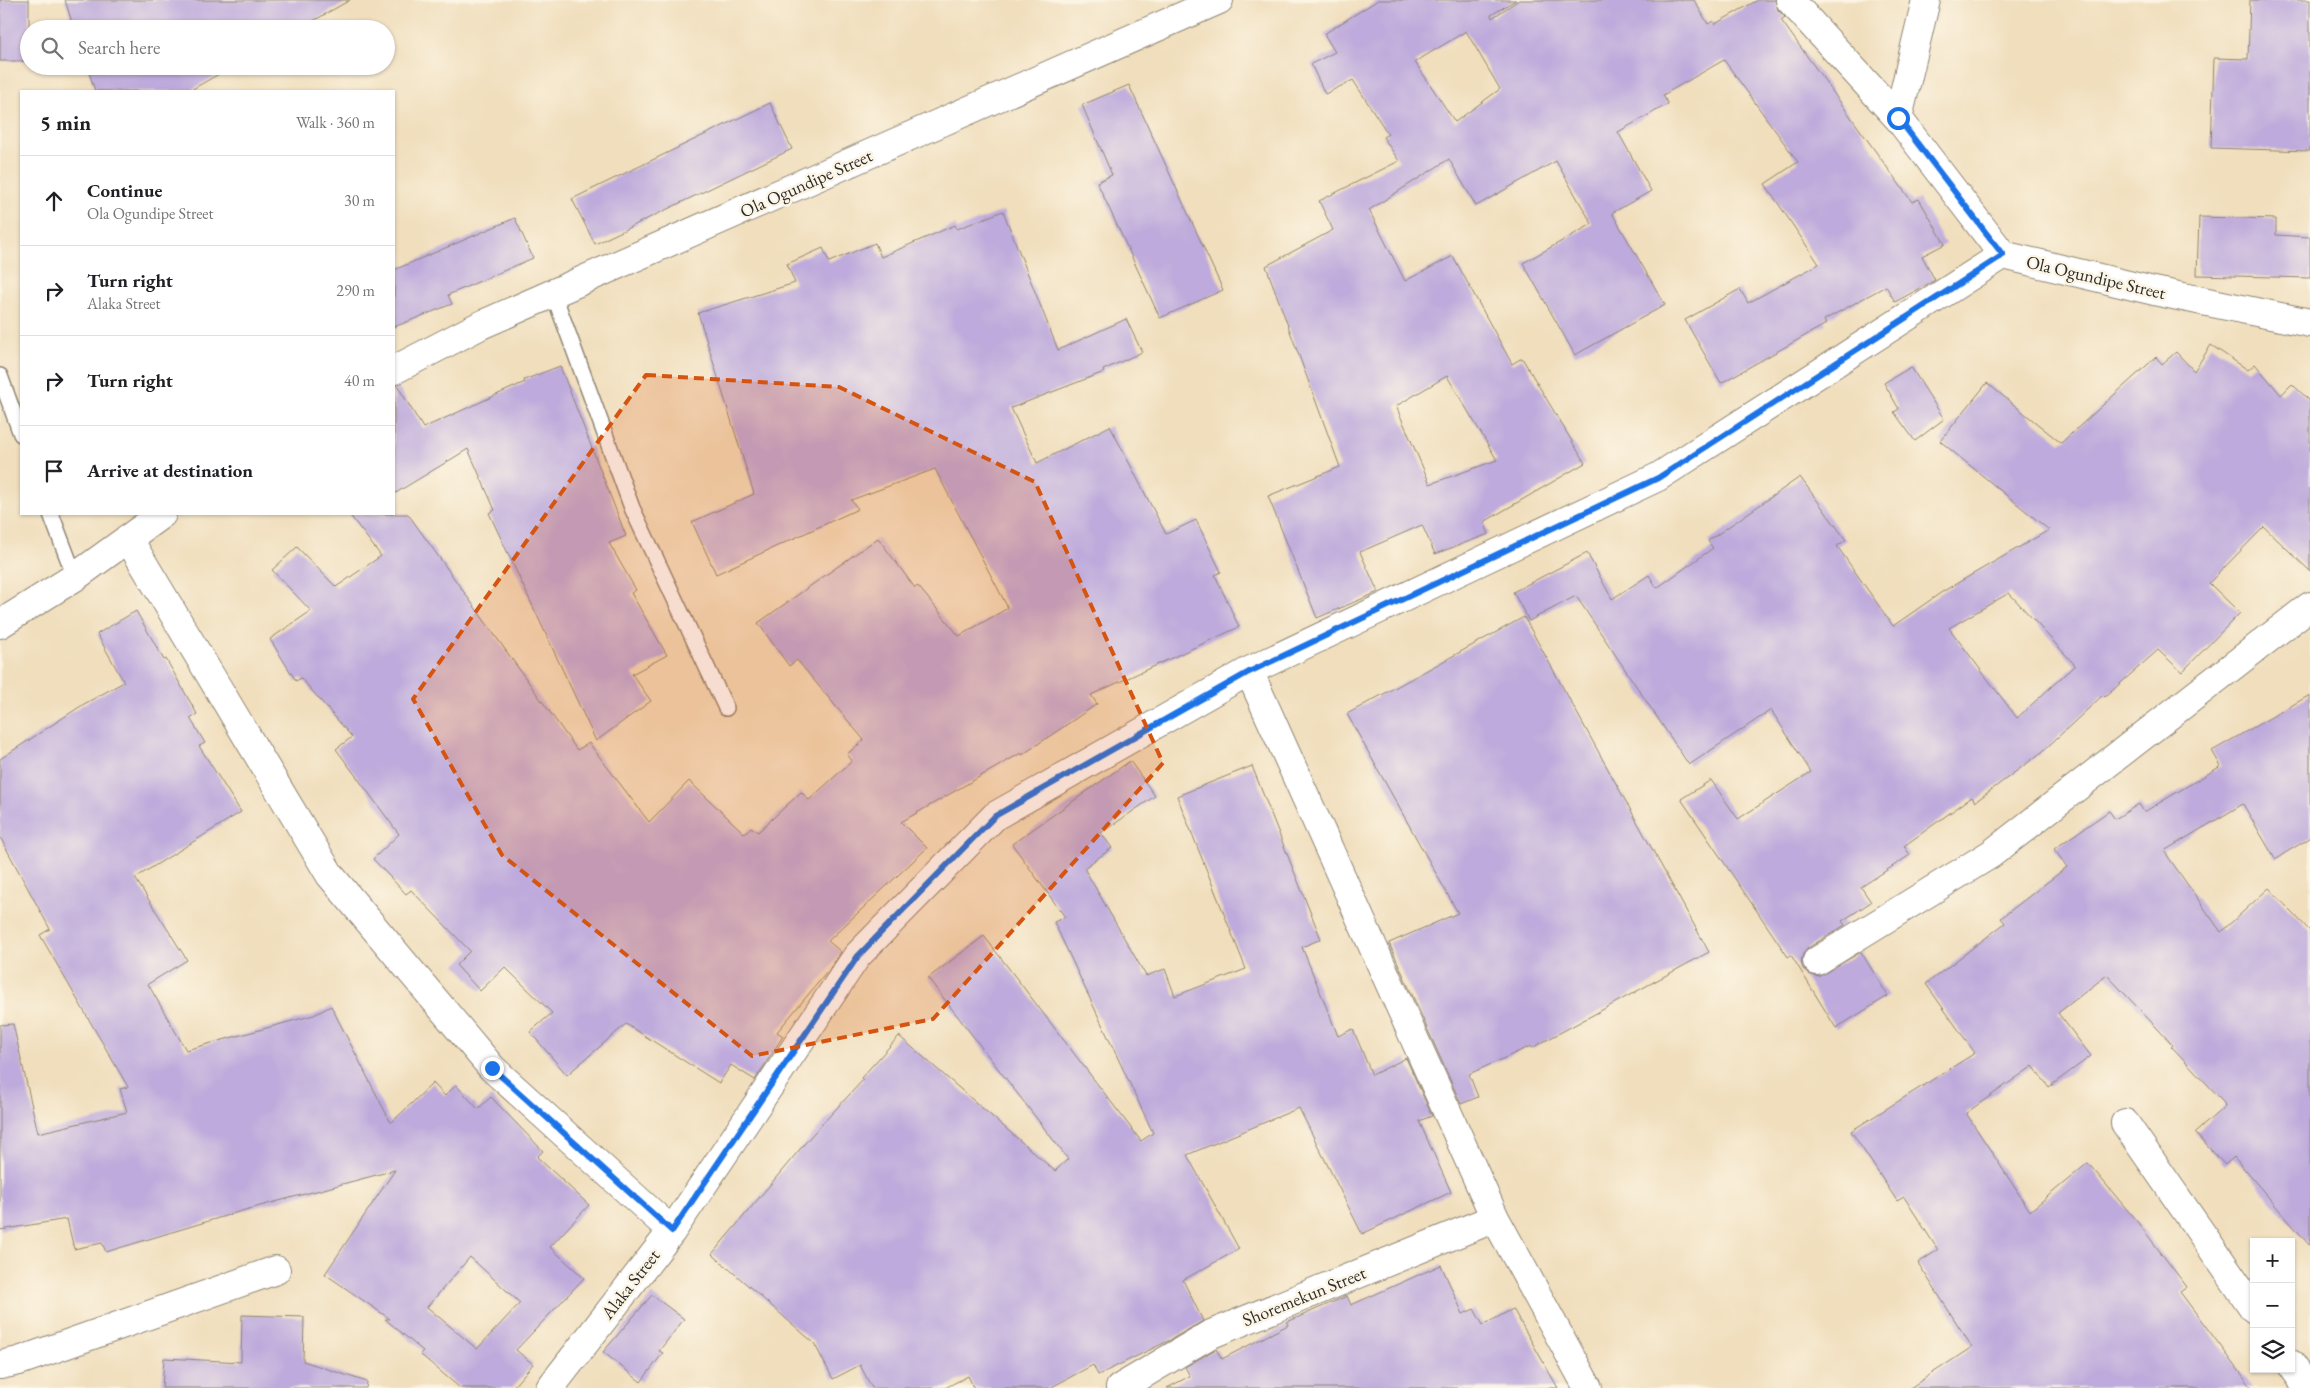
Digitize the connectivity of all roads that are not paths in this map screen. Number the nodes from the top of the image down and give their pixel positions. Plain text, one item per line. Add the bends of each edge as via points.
1 (1219, 0) edge
2 (1790, 0) edge
3 (1926, 0) edge
4 (1898, 118) junction
5 (2003, 255) junction
6 (554, 295) junction
7 (2310, 323) edge
8 (395, 369) edge
9 (0, 376) edge
10 (20, 431) edge
11 (50, 515) edge
12 (161, 515) edge
13 (128, 538) junction
14 (75, 577) junction
15 (2310, 606) edge
16 (0, 624) edge
17 (1249, 672) junction
18 (726, 708) dead end
19 (1817, 961) dead end
20 (2125, 1123) dead end
21 (1494, 1218) junction
22 (672, 1231) junction
23 (276, 1270) dead end
24 (2250, 1303) edge
25 (0, 1365) edge
26 (2295, 1370) edge
27 (550, 1388) edge
28 (1120, 1388) edge
29 (1588, 1388) edge
30 (2308, 1388) edge

1 - 6 street, Ola Ogundipe Street
2 - 4 street, Ola Ogundipe Street
3 - 4 street
4 - 5 street, Ola Ogundipe Street
5 - 7 street, Ola Ogundipe Street
5 - 17 street, Alaka Street via 1658,478
6 - 8 street, Ola Ogundipe Street via 481,325
6 - 18 lane via 632,508
9 - 10 lane
11 - 14 lane
12 - 13 street
13 - 14 street
13 - 22 street via 330,875 492,1068
14 - 16 street
15 - 19 street via 1991,854
17 - 21 street
17 - 22 street, Alaka Street via 995,816 858,956
20 - 24 street
21 - 28 street, Shoremekun Street via 1209,1335
21 - 29 street
22 - 27 street, Alaka Street
23 - 25 street
26 - 30 street

